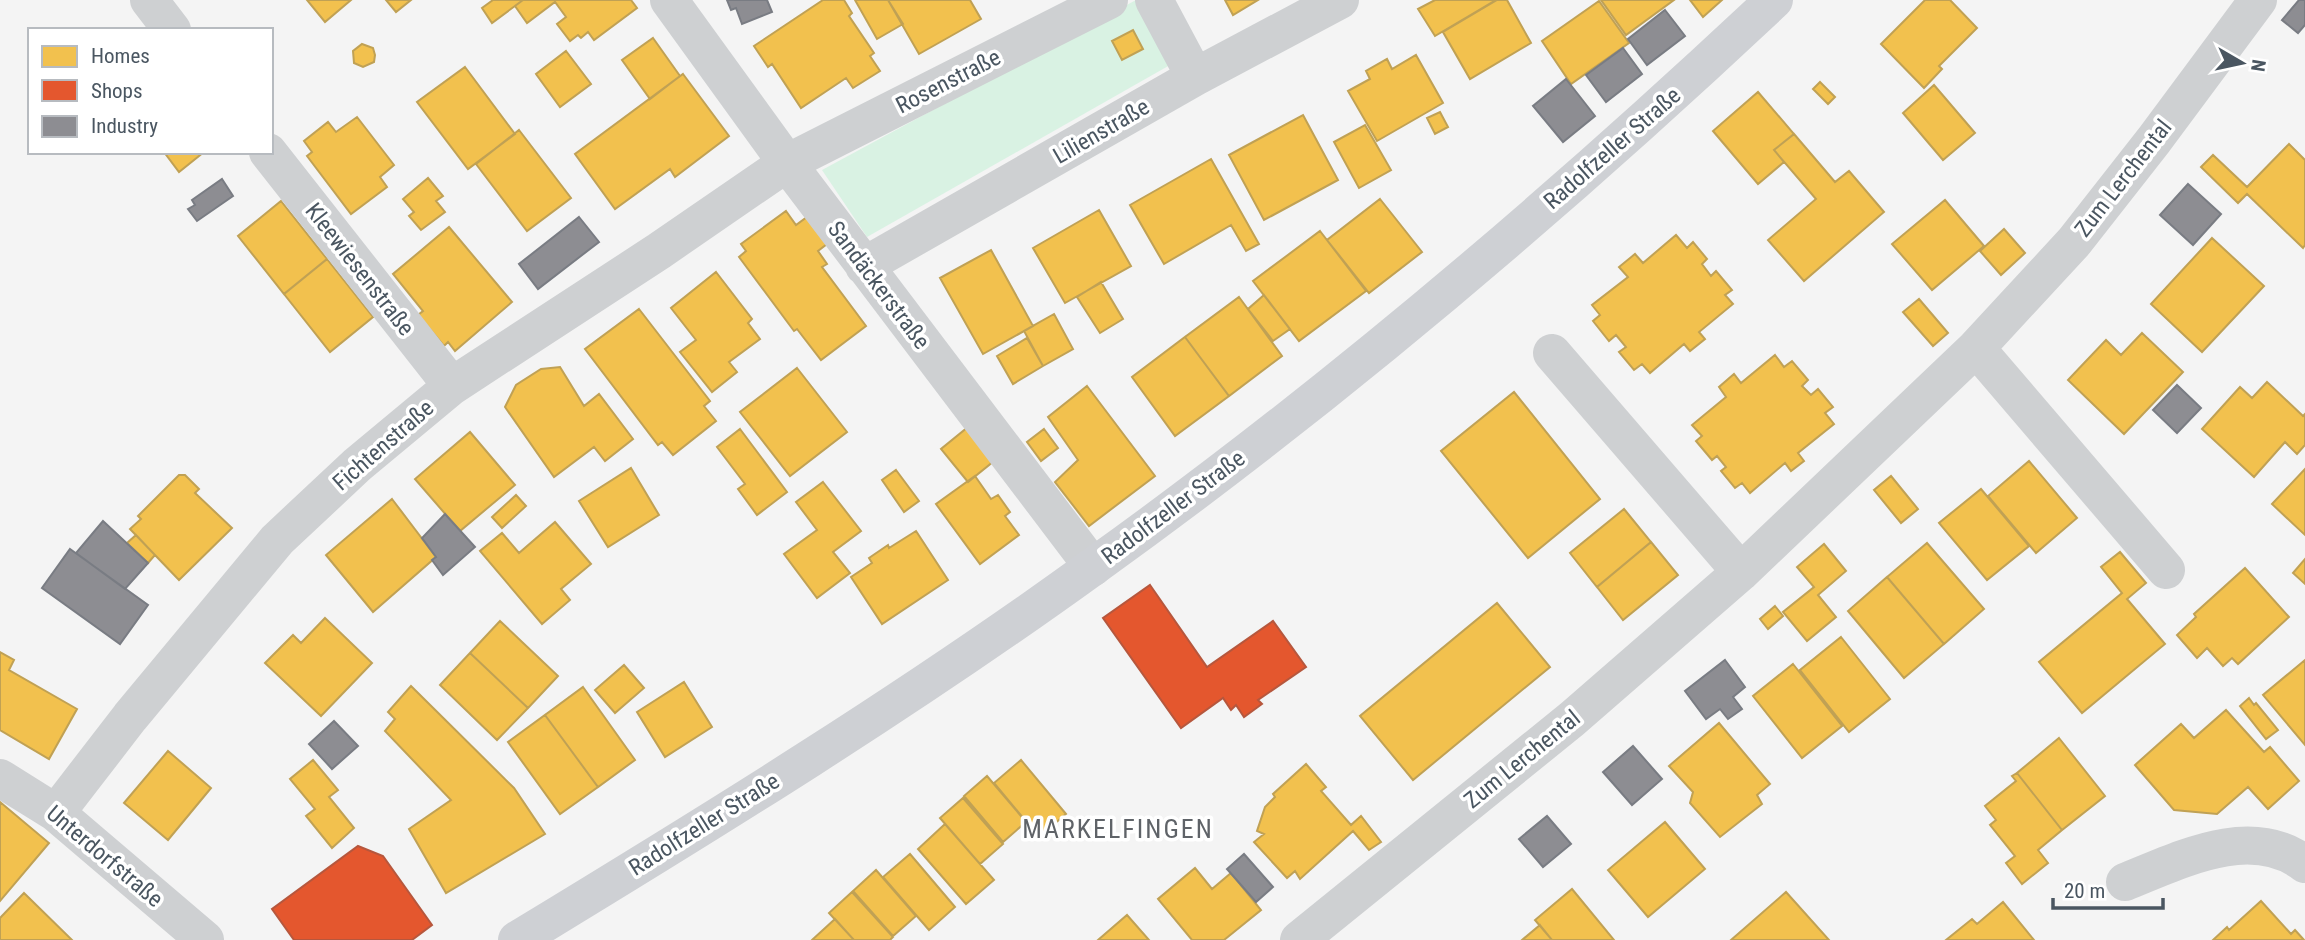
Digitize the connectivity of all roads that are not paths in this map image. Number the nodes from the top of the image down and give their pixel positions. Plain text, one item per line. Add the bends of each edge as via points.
1 (149, 0) edge
2 (669, 0) edge
3 (1109, 0) edge
4 (1154, 0) edge
5 (1339, 0) edge
6 (1774, 0) edge
7 (2258, 0) edge
8 (171, 28) edge
9 (1195, 77) junction
10 (270, 154) edge
11 (787, 163) junction
12 (864, 266) junction
13 (1976, 348) junction
14 (1552, 353) dead end
15 (452, 386) junction
16 (1093, 567) junction
17 (2166, 570) dead end
18 (1741, 572) junction
19 (0, 778) edge
20 (56, 813) junction
21 (2305, 864) edge
22 (2125, 882) dead end
23 (205, 940) edge
24 (517, 940) edge
25 (1299, 940) edge

1 - 8 street
2 - 11 street, Sandäckerstraße
3 - 11 street, Rosenstraße
4 - 9 street
5 - 9 street, Lilienstraße
6 - 16 street, Radolfzeller Straße via 1655,112 1478,264 1222,472
7 - 13 street, Zum Lerchental via 2074,242
9 - 12 street, Lilienstraße
10 - 15 street, Kleewiesenstraße
11 - 12 street, Sandäckerstraße
11 - 15 street, Fichtenstraße
12 - 16 street, Sandäckerstraße
13 - 17 street
13 - 18 street, Zum Lerchental
14 - 18 street
15 - 20 street, Fichtenstraße via 277,540
16 - 24 street, Radolfzeller Straße via 899,701
18 - 25 street, Zum Lerchental via 1572,719
19 - 20 street, Unterdorfstraße
20 - 23 street, Unterdorfstraße
21 - 22 street via 2290,853 2255,845 2221,848

